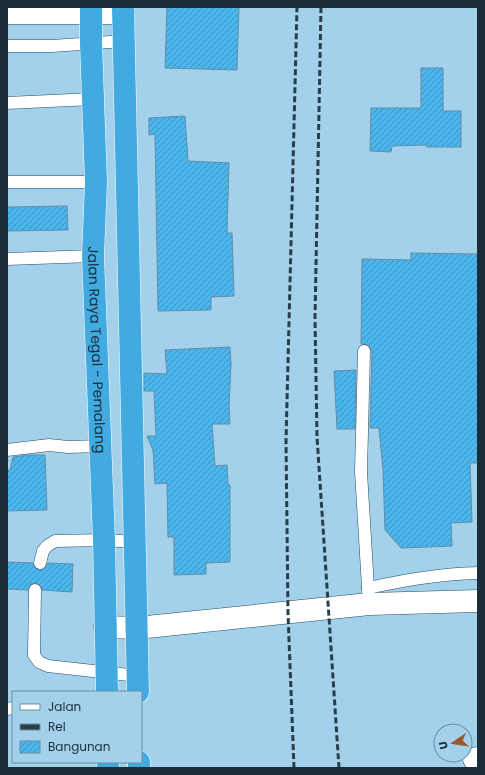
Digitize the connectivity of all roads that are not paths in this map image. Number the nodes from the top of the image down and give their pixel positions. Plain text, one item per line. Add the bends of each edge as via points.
1 (91, 10) edge
2 (123, 10) edge
3 (7, 13) edge
4 (124, 41) junction
5 (91, 43) junction
6 (7, 46) edge
7 (93, 99) junction
8 (7, 103) edge
9 (7, 182) edge
10 (96, 182) junction
11 (93, 256) junction
12 (7, 259) edge
13 (364, 351) dead end
14 (101, 446) junction
15 (7, 450) edge
16 (104, 540) junction
17 (136, 542) junction
18 (40, 563) dead end
19 (478, 572) edge
20 (35, 590) dead end
21 (369, 596) junction
22 (478, 601) edge
23 (105, 627) junction
24 (137, 628) junction
25 (106, 683) edge
26 (138, 684) edge

1 - 2 main road
1 - 3 main road
1 - 5 highway, Jalan Raya Tegal - Pemalang
2 - 4 highway
4 - 5 lane
4 - 17 highway
5 - 6 lane
5 - 7 highway, Jalan Raya Tegal - Pemalang
7 - 8 lane
7 - 10 highway, Jalan Raya Tegal - Pemalang
9 - 10 lane
10 - 11 highway, Jalan Raya Tegal - Pemalang
11 - 12 lane
11 - 14 highway, Jalan Raya Tegal - Pemalang
13 - 21 lane via 361,472
14 - 15 lane via 49,445
14 - 16 highway, Jalan Raya Tegal - Pemalang
16 - 17 lane
16 - 18 lane via 56,541 43,551
16 - 23 highway, Jalan Raya Tegal - Pemalang
17 - 24 highway
19 - 21 lane via 418,578
20 - 25 lane via 34,655 38,662
21 - 22 main road
21 - 24 main road
23 - 24 main road
23 - 25 highway, Jalan Raya Tegal - Pemalang
24 - 26 highway
25 - 26 lane

